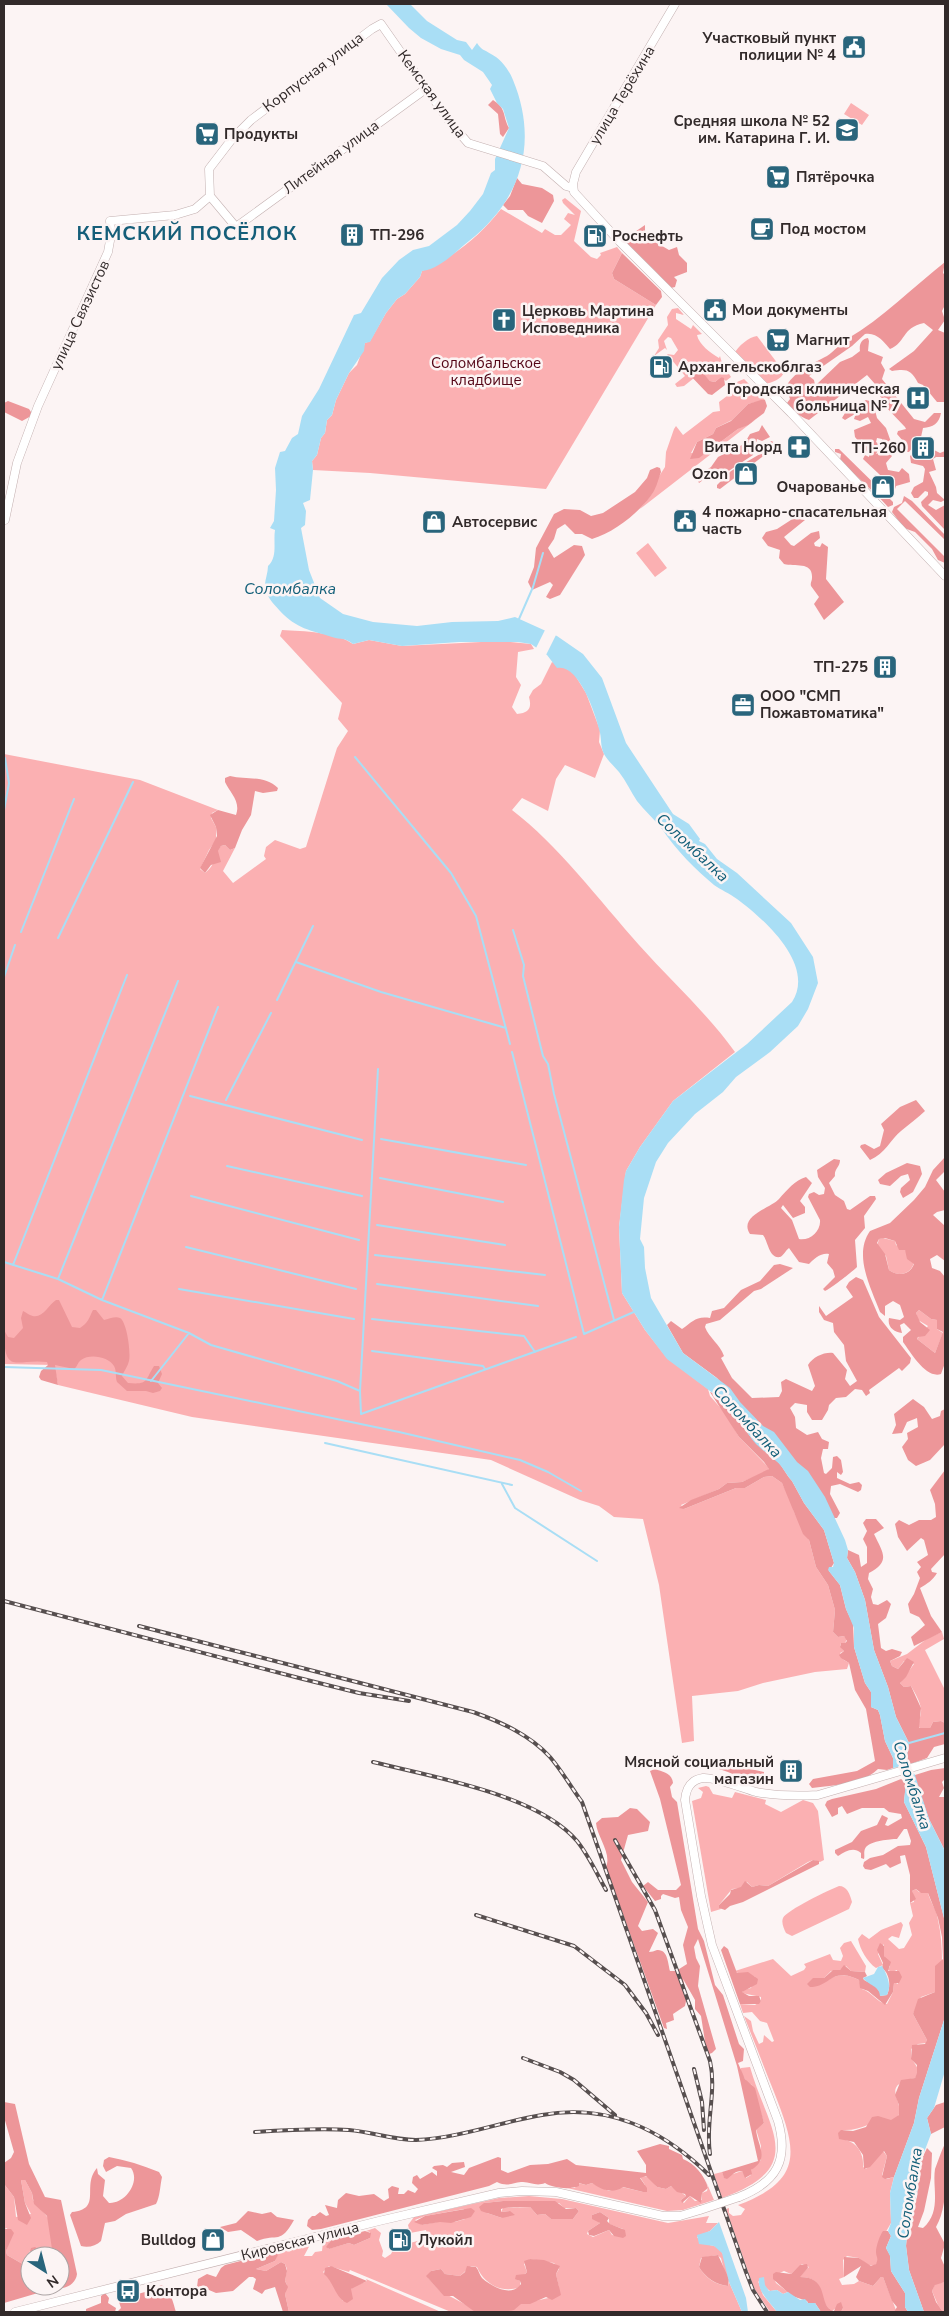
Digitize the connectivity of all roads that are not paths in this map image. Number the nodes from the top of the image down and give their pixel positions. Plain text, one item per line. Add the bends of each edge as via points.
1 (676, 4) edge
2 (381, 24) joint
3 (427, 88) junction
4 (573, 188) junction
5 (210, 196) junction
6 (5, 520) edge
7 (945, 576) edge
8 (945, 1758) edge
9 (15, 2312) edge

1 - 4 main road, улица Терёхина via 576,172
2 - 3 main road, Кемская улица
2 - 5 main road, Корпусная улица via 250,120 209,169
3 - 4 main road, Кемская улица via 468,144 543,166 566,186
3 - 5 main road, Литейная улица via 236,226
4 - 7 main road via 579,200 791,413
5 - 6 main road, улица Связистов via 194,209 175,215 110,221 108,252 38,406 17,463
8 - 9 main road, Кировская улица, bridge via 818,1795 765,1794 704,1778 687,1788 685,1800 700,1896 712,1945 778,2121 782,2140 782,2157 777,2170 764,2184 740,2197 680,2216 663,2216 588,2198 538,2191 510,2192

